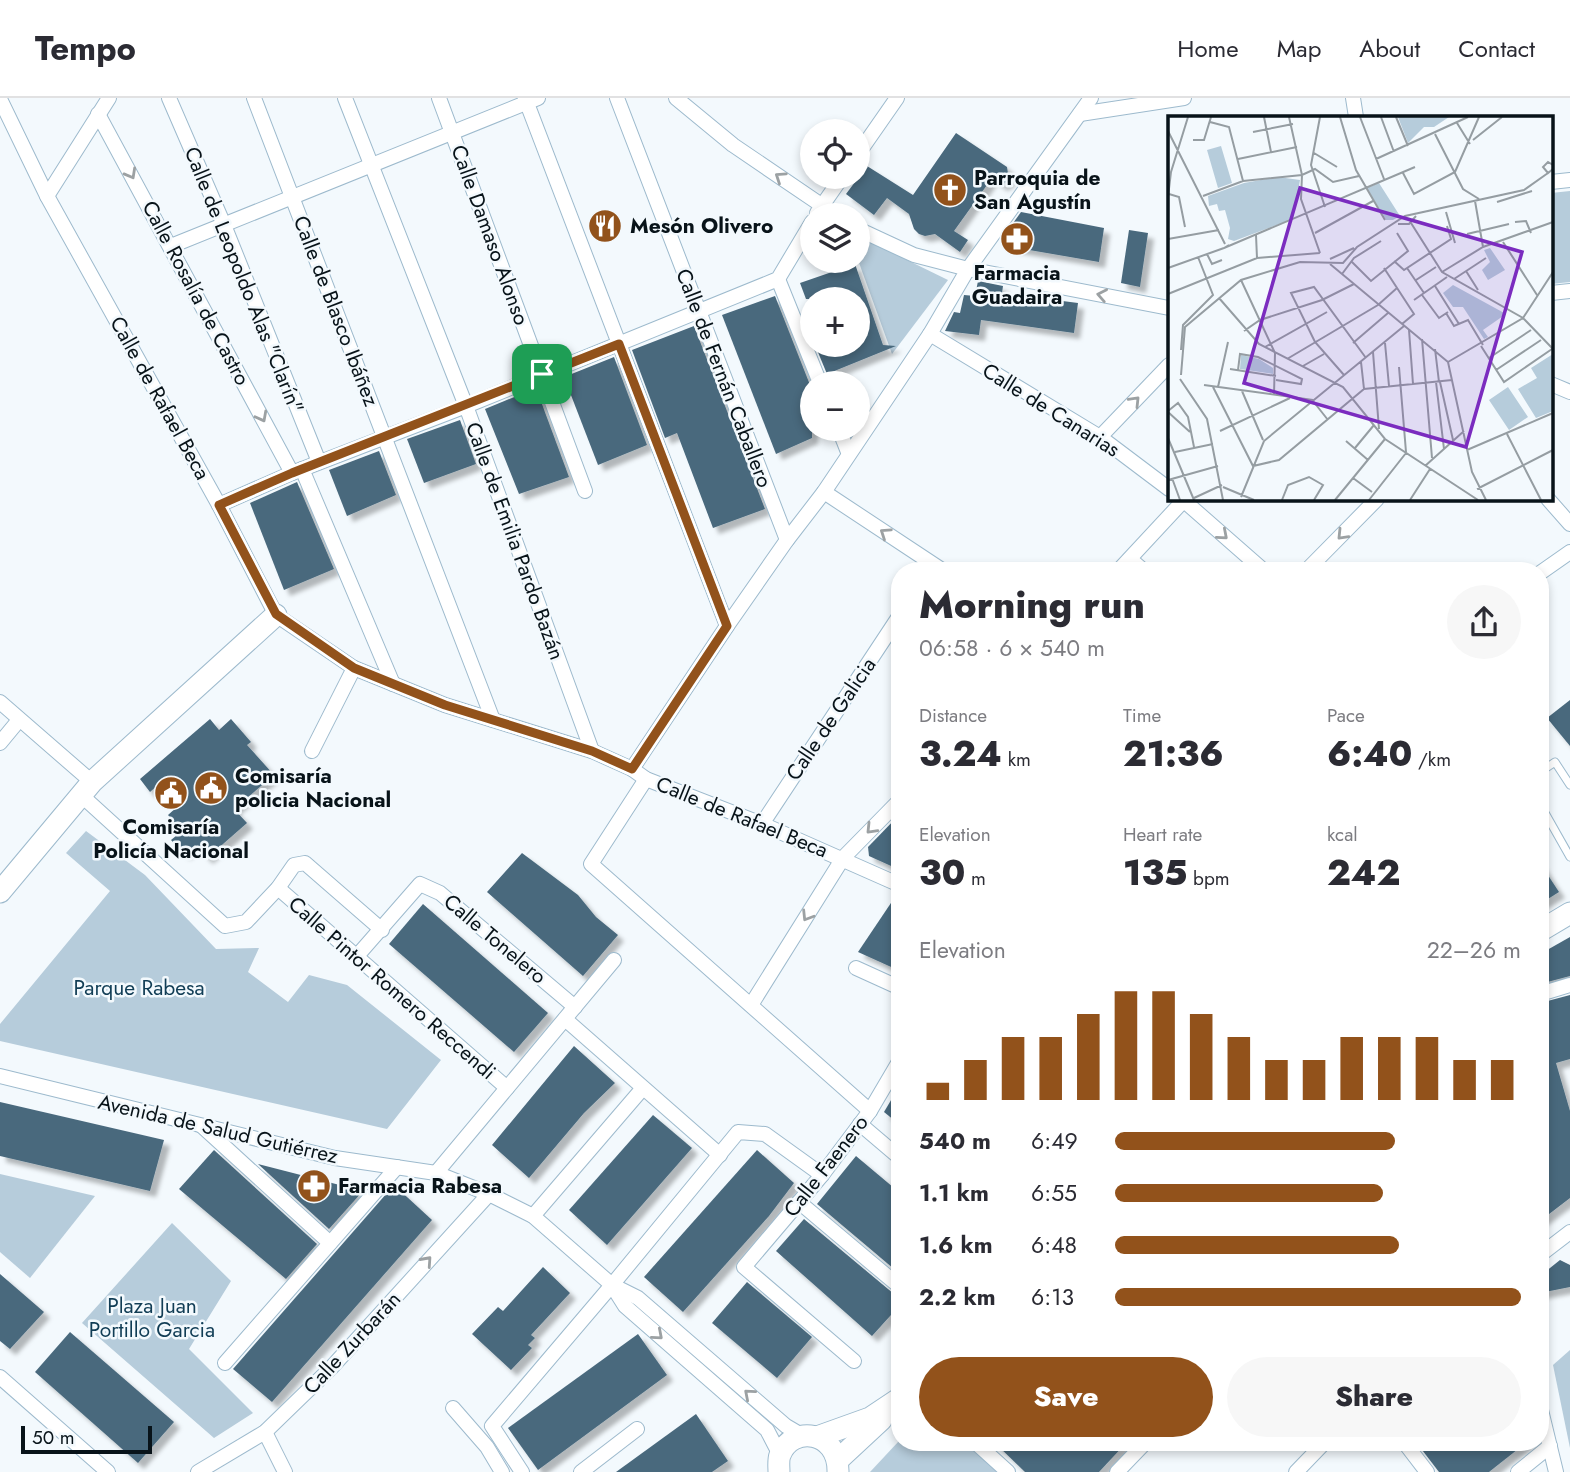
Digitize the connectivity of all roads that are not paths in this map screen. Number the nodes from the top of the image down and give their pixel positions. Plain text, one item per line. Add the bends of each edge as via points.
1 (109, 98) edge
2 (169, 98) edge
3 (254, 98) edge
4 (345, 98) edge
5 (439, 98) edge
6 (617, 98) edge
7 (676, 98) edge
8 (897, 98) edge
9 (1071, 98) edge
10 (1184, 98) edge
11 (1353, 98) edge
12 (0, 99) edge
13 (530, 99) edge
14 (1085, 106) edge
15 (98, 114) junction
16 (1356, 116) edge
17 (453, 134) junction
18 (870, 137) edge
19 (372, 165) junction
20 (1570, 180) edge
21 (1552, 182) edge
22 (47, 196) junction
23 (292, 198) junction
24 (809, 203) edge
25 (224, 225) junction
26 (870, 235) edge
27 (800, 242) edge
28 (171, 246) junction
29 (968, 269) junction
30 (778, 279) junction
31 (1570, 291) edge
32 (1552, 293) edge
33 (1168, 307) edge
34 (697, 311) junction
35 (930, 334) junction
36 (619, 344) junction
37 (1168, 366) edge
38 (815, 371) edge
39 (542, 374) junction
40 (1552, 384) edge
41 (1570, 392) edge
42 (466, 406) junction
43 (385, 437) junction
44 (1100, 437) junction
45 (844, 441) edge
46 (848, 452) junction
47 (319, 462) junction
48 (297, 471) junction
49 (1168, 488) edge
50 (585, 491) dead end
51 (824, 492) junction
52 (1183, 500) edge
53 (1185, 500) edge
54 (1376, 500) edge
55 (1549, 500) edge
56 (219, 505) junction
57 (1570, 524) edge
58 (787, 540) junction
59 (1570, 552) edge
60 (1130, 559) junction
61 (925, 562) edge
62 (1127, 562) edge
63 (1134, 562) edge
64 (1255, 562) edge
65 (1315, 562) edge
66 (1549, 567) edge
67 (276, 614) junction
68 (727, 626) junction
69 (891, 629) edge
70 (354, 668) junction
71 (393, 684) junction
72 (0, 702) edge
73 (19, 720) junction
74 (494, 720) junction
75 (0, 743) edge
76 (313, 751) dead end
77 (592, 751) junction
78 (1549, 766) edge
79 (632, 769) junction
80 (646, 779) junction
81 (1570, 785) edge
82 (86, 788) junction
83 (891, 809) edge
84 (1549, 820) edge
85 (762, 824) junction
86 (1570, 857) edge
87 (843, 858) junction
88 (891, 881) edge
89 (278, 888) junction
90 (0, 892) edge
91 (1570, 913) edge
92 (1549, 926) edge
93 (382, 930) junction
94 (357, 956) junction
95 (614, 960) dead end
96 (856, 968) dead end
97 (891, 984) edge
98 (1570, 985) edge
99 (1549, 991) edge
100 (751, 1006) junction
101 (575, 1007) junction
102 (565, 1019) junction
103 (891, 1075) edge
104 (0, 1076) edge
105 (507, 1088) junction
106 (643, 1088) junction
107 (870, 1111) junction
108 (860, 1124) junction
109 (201, 1125) junction
110 (891, 1150) edge
111 (720, 1155) junction
112 (397, 1167) junction
113 (436, 1173) junction
114 (822, 1175) junction
115 (489, 1194) junction
116 (799, 1202) junction
117 (533, 1216) junction
118 (1570, 1232) edge
119 (330, 1243) junction
120 (1549, 1248) edge
121 (891, 1279) edge
122 (612, 1285) junction
123 (854, 1361) dead end
124 (225, 1363) dead end
125 (0, 1377) edge
126 (891, 1405) edge
127 (453, 1408) dead end
128 (891, 1416) edge
129 (637, 1429) dead end
130 (265, 1432) junction
131 (810, 1436) junction
132 (1549, 1443) edge
133 (1550, 1447) joint
134 (985, 1451) edge
135 (1137, 1451) edge
136 (1318, 1451) edge
137 (1411, 1451) edge
138 (1545, 1451) edge
139 (779, 1464) edge
140 (838, 1465) edge
141 (1302, 1470) edge
142 (108, 1472) edge
143 (198, 1472) edge
144 (285, 1472) edge
145 (502, 1472) edge
146 (522, 1472) edge
147 (581, 1472) edge
148 (1008, 1472) edge
149 (1117, 1472) edge
150 (1427, 1472) edge
151 (1518, 1472) edge
152 (1556, 1472) edge

1 - 15 street
2 - 25 street, Calle de Leopoldo Alas "Clarín"
3 - 23 street, Calle de Blasco Ibáñez
4 - 19 street, Calle de Emilia Pardo Bazán
5 - 17 street, Calle Damaso Alonso
6 - 34 street, Calle de Fernán Caballero
24 -> 7 street
8 - 18 street
9 - 14 street
10 - 14 street
11 - 16 street
12 - 22 street, Calle de Rafael Beca
13 - 17 street
13 - 36 street
14 - 29 street
15 - 22 street
15 -> 28 street, Calle Rosalía de Castro
17 - 19 street
17 - 39 street, Calle Damaso Alonso
19 - 23 street
19 - 42 street, Calle de Emilia Pardo Bazán
20 - 21 street
22 - 56 street, Calle de Rafael Beca
23 - 25 street
23 - 43 street, Calle de Blasco Ibáñez
25 - 28 street
25 - 47 street, Calle de Leopoldo Alas "Clarín"
26 - 29 street via 914,255
27 - 30 street
28 -> 48 street, Calle Rosalía de Castro
33 -> 29 street
29 - 35 street
30 - 34 street
30 - 38 street
31 - 32 street
34 - 36 street
34 - 58 street, Calle de Fernán Caballero
35 - 44 street, Calle de Canarias
35 - 46 street
36 - 39 street
36 - 68 street
44 -> 37 street
39 - 42 street
39 - 50 street, Calle Damaso Alonso
40 - 41 street
42 - 43 street
42 - 77 street, Calle de Emilia Pardo Bazán
43 - 47 street
43 - 74 street, Calle de Blasco Ibáñez
44 - 49 street, Calle de Canarias
45 - 46 street
46 - 51 street
47 - 48 street
48 - 56 street
48 - 71 street
51 - 58 street
61 -> 51 street
52 - 60 street
53 -> 64 street
54 -> 65 street
55 - 57 street
56 - 67 street, Calle de Rafael Beca
58 - 68 street
59 - 66 street
60 - 62 street
60 - 63 street
67 - 70 street, Calle de Rafael Beca
67 - 82 street
68 - 79 street
69 - 85 street, Calle de Galicia
70 - 71 street, Calle de Rafael Beca
70 - 76 street
71 - 74 street, Calle de Rafael Beca
72 - 73 street
73 - 75 street
73 - 82 street
74 - 77 street, Calle de Rafael Beca
77 - 79 street, Calle de Rafael Beca
78 - 81 lane via 1555,762
79 - 80 street, Calle de Rafael Beca
80 - 85 street, Calle de Rafael Beca
80 - 100 street via 591,863
82 - 89 street via 225,926 246,922
82 - 90 street
83 -> 87 street
84 - 86 lane
85 - 87 street, Calle de Rafael Beca
87 - 88 street, Calle de Rafael Beca
87 -> 100 street
89 - 93 street via 294,865 305,863
89 - 94 street, Calle Pintor Romero Reccendi
91 - 92 street
93 - 94 street, Calle Tonelero
93 - 101 street, Calle Tonelero via 420,884 440,893
94 - 105 street, Calle Pintor Romero Reccendi
95 - 101 street
96 - 97 street
98 - 99 street
100 - 107 street
101 - 102 street
102 - 105 street
102 - 106 street
103 - 107 street, Calle Faenero
104 - 109 street, Avenida de Salud Gutiérrez
105 - 113 street
106 - 111 street
106 - 117 street
107 - 108 street, Calle Faenero
108 - 110 street
108 - 114 street, Calle Faenero
109 - 112 street, Avenida de Salud Gutiérrez via 335,1158
109 - 119 street
111 - 114 street via 738,1132 765,1133
111 - 122 street
112 - 113 street, Avenida de Salud Gutiérrez
112 - 119 street
113 - 115 street, Avenida de Salud Gutiérrez
114 - 116 street, Calle Faenero
115 - 117 street, Avenida de Salud Gutiérrez
130 -> 115 street, Calle Zurbarán via 331,1367
116 - 121 street
116 - 123 street, Calle Faenero via 744,1267
117 - 122 street, Avenida de Salud Gutiérrez
118 - 120 street
119 - 124 street
131 -> 122 street, Avenida de Salud Gutiérrez via 786,1426 638,1298
122 -> 139 street, Avenida de Salud Gutiérrez via 625,1306 767,1430
122 - 146 street via 492,1426
125 - 142 street
126 - 131 street via 870,1418
127 - 145 street
128 - 140 street
129 - 147 street
130 - 143 street, Calle Zurbarán
130 - 144 street
131 - 139 street via 789,1443
131 - 140 street via 831,1445
132 - 133 street
133 - 152 street
134 - 148 street
135 - 149 street
136 - 141 street
137 - 150 street
138 - 151 street

